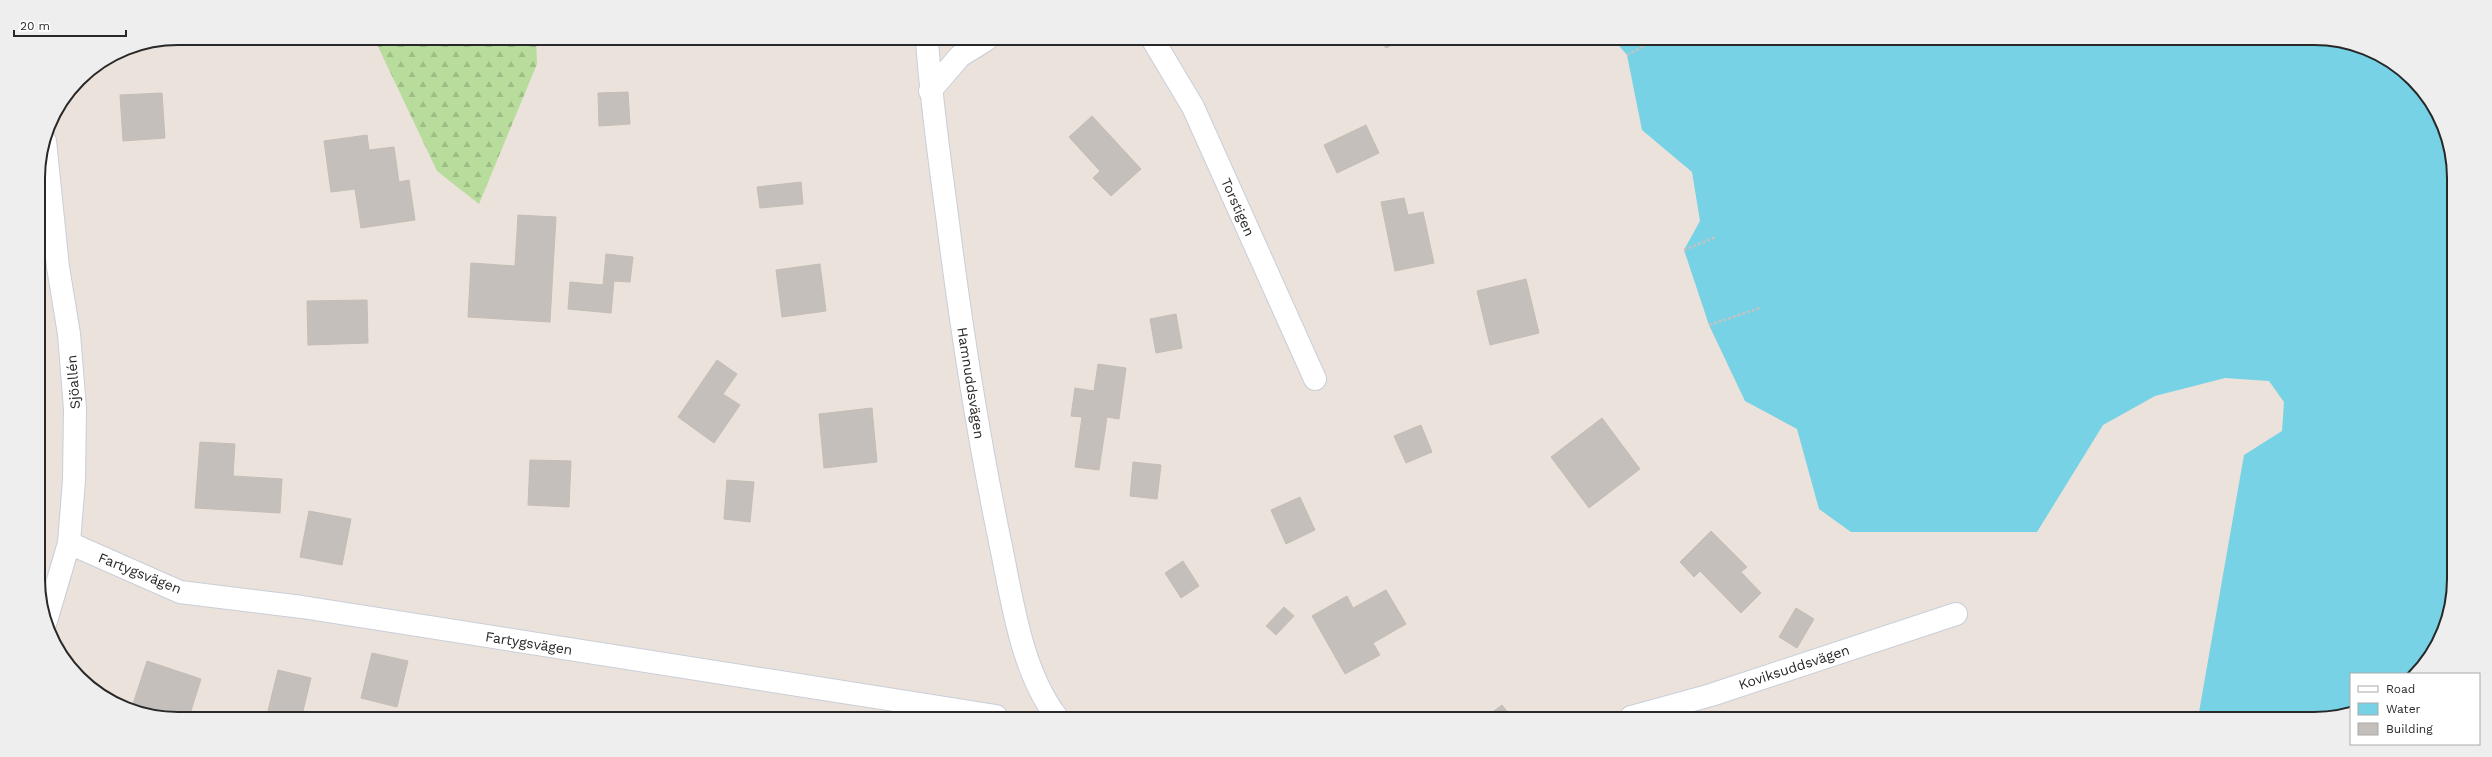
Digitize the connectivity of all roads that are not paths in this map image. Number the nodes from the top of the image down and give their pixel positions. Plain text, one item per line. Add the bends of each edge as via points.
1 (927, 45) edge
2 (978, 45) edge
3 (1156, 45) edge
4 (930, 91) junction
5 (47, 158) edge
6 (1315, 379) dead end
7 (70, 543) junction
8 (49, 610) edge
9 (1956, 614) dead end
10 (971, 712) edge
11 (1054, 712) edge
12 (1649, 712) edge

1 - 4 street, Hamnuddsvägen
2 - 4 street via 960,56
3 - 6 street, Torstigen via 1193,107
4 - 11 street, Hamnuddsvägen via 981,446 1029,666
5 - 7 street, Sjöallén via 58,267 69,334 75,409
7 - 8 street, Sjöallén
7 - 10 street, Fartygsvägen via 180,592 302,607
9 - 12 street, Koviksuddsvägen via 1711,695

